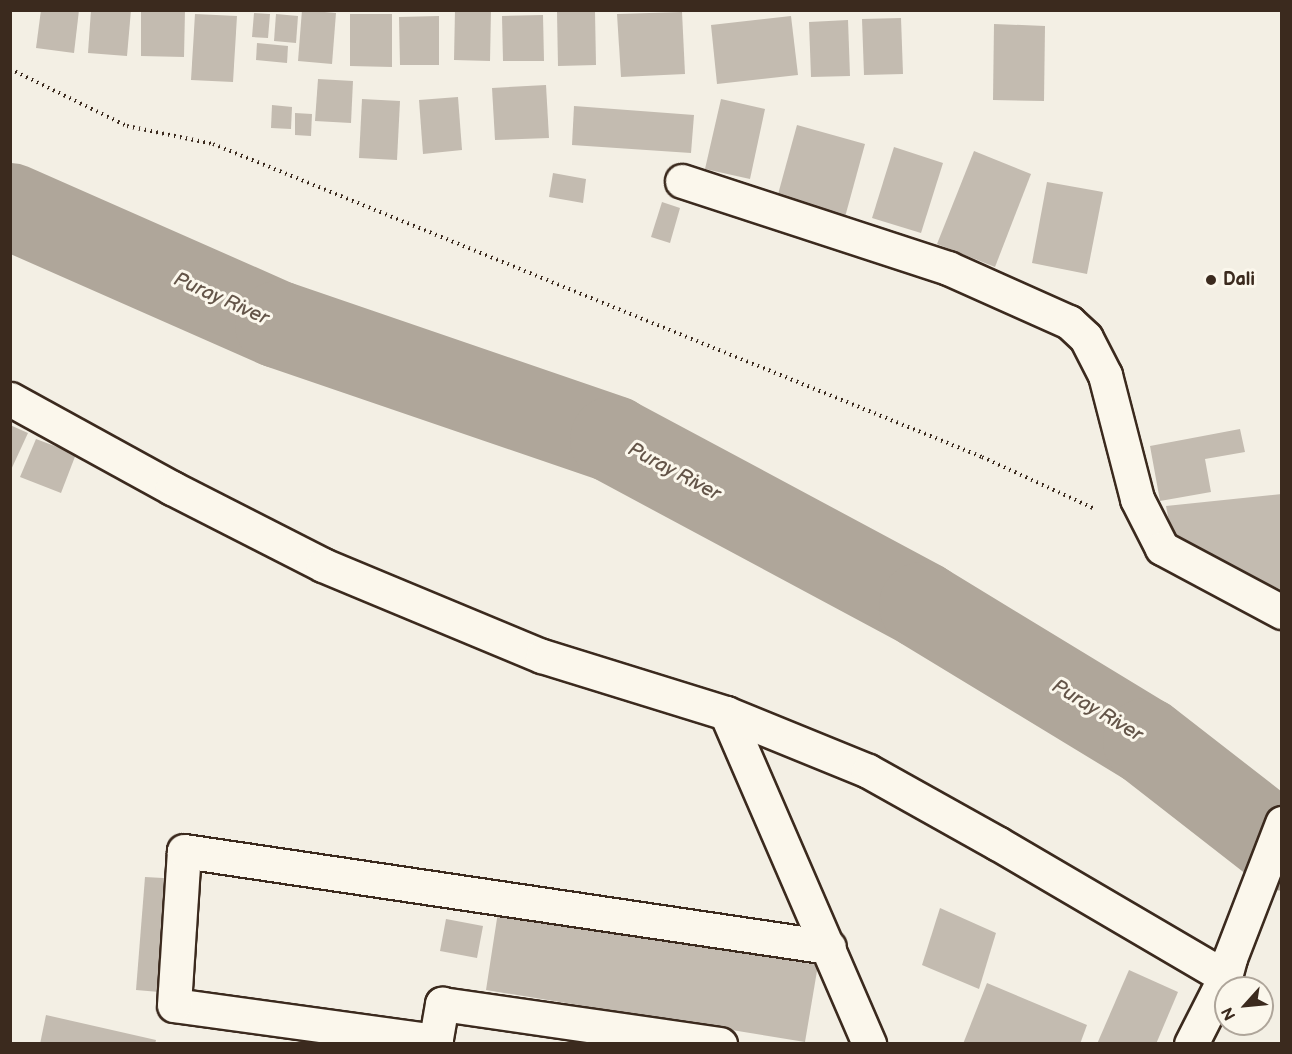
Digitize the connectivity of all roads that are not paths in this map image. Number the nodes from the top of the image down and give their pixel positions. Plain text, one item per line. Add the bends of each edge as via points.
1 (682, 181) dead end
2 (10, 399) edge
3 (1281, 612) edge
4 (726, 713) junction
5 (1281, 823) edge
6 (829, 947) junction
7 (1227, 968) junction
8 (435, 1042) edge
9 (720, 1044) edge
10 (869, 1044) edge
11 (1191, 1044) edge

1 - 3 street via 948,268 1069,322 1086,338 1105,375 1137,499 1162,548
2 - 4 street via 323,565 542,656
4 - 6 street
4 - 7 street via 868,771
5 - 7 street
6 - 8 street via 184,851 174,1005
6 - 10 street
7 - 11 street
8 - 9 street via 442,1004

